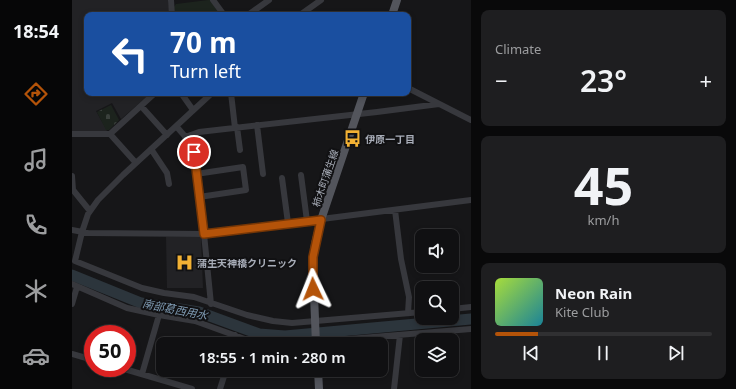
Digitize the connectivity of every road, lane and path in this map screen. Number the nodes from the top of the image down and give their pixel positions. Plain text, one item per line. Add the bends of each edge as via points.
1 (171, 0) edge
2 (178, 0) edge
3 (213, 0) edge
4 (268, 0) edge
5 (321, 0) edge
6 (397, 0) edge
7 (172, 12) edge
8 (222, 12) edge
9 (252, 12) edge
10 (304, 12) edge
11 (393, 12) edge
12 (411, 90) edge
13 (152, 96) edge
14 (183, 96) edge
15 (209, 96) edge
16 (231, 96) edge
17 (363, 96) edge
18 (439, 104) junction
19 (141, 106) junction
20 (193, 110) junction
21 (471, 112) edge
22 (357, 114) junction
23 (469, 119) edge
24 (257, 125) junction
25 (176, 126) junction
26 (236, 128) junction
27 (72, 134) edge
28 (110, 134) junction
29 (167, 135) junction
30 (185, 136) junction
31 (151, 149) junction
32 (240, 150) dead end
33 (136, 163) junction
34 (196, 174) junction
35 (263, 174) dead end
36 (301, 175) dead end
37 (72, 176) edge
38 (282, 178) dead end
39 (169, 184) dead end
40 (200, 197) junction
41 (471, 200) edge
42 (395, 210) junction
43 (90, 211) junction
44 (321, 220) junction
45 (307, 221) junction
46 (288, 223) junction
47 (72, 230) edge
48 (82, 232) junction
49 (204, 234) junction
50 (74, 285) edge
51 (72, 304) edge
52 (211, 304) junction
53 (471, 307) edge
54 (459, 308) edge
55 (415, 312) edge
56 (408, 313) junction
57 (159, 315) junction
58 (315, 322) junction
59 (471, 329) edge
60 (235, 335) joint
61 (400, 335) junction
62 (240, 337) edge
63 (316, 337) edge
64 (375, 337) edge
65 (72, 354) edge
66 (84, 357) edge
67 (136, 372) edge
68 (142, 374) junction
69 (224, 377) edge
70 (318, 377) edge
71 (192, 389) edge
72 (220, 389) edge
73 (319, 389) edge
74 (394, 389) edge

1 - 2 street
1 - 7 street
3 - 8 street
4 - 9 street
5 - 10 street
6 - 11 main road
12 - 18 street
13 - 19 street
14 - 20 street
15 - 20 street
16 - 26 street
17 - 22 main road, 柿木町蒲生線
18 - 22 street
18 - 23 street
19 - 28 street
19 - 29 street
20 - 25 street
21 - 23 street
22 - 24 street
22 - 44 main road, 柿木町蒲生線
24 - 26 street
24 - 35 street
25 - 29 street
25 - 30 street
26 - 30 street
26 - 32 street
27 - 28 street
28 - 33 street
29 - 31 street
30 - 34 street via 194,152
31 - 33 street
31 - 39 street via 168,172
33 - 43 street
34 - 40 street
34 - 40 street via 243,167 246,190
36 - 45 street
37 - 43 street via 73,190
38 - 46 street
40 - 49 street
41 - 42 street
42 - 44 street
42 - 56 street via 409,297
43 - 48 street
44 - 45 street
44 - 58 main road, 柿木町蒲生線 via 313,257
45 - 46 street
46 - 49 street
47 - 48 street
48 - 49 street
48 - 52 street via 75,261 142,288 187,296
49 - 52 street
50 - 51 street
50 - 57 street via 127,308
52 - 58 street via 273,321
53 - 54 street
55 - 56 street
56 - 58 street
57 - 60 street via 195,320
57 - 68 street
58 - 63 main road, 柿木町蒲生線
59 - 61 street
60 - 62 street
61 - 64 street
61 - 74 street
65 - 66 street
67 - 68 street
68 - 71 street
69 - 72 street
70 - 73 main road

